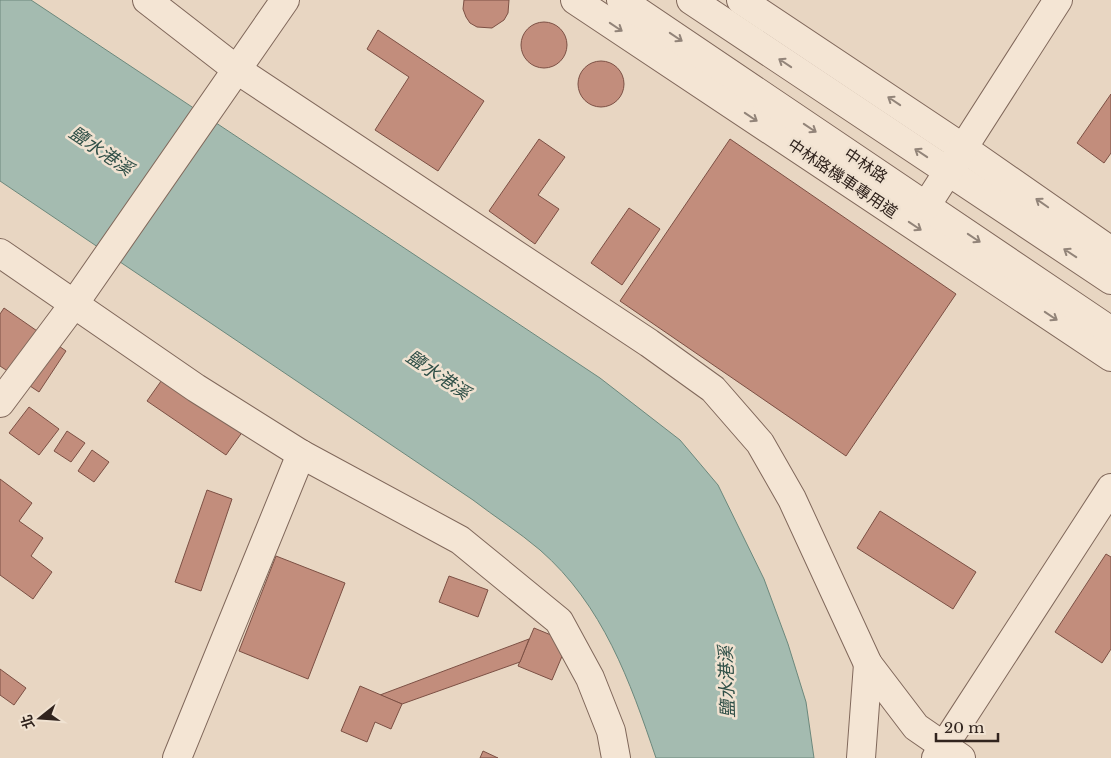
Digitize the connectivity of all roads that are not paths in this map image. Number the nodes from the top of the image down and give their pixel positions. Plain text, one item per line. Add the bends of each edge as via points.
1 (147, 0) edge
2 (285, 0) edge
3 (575, 0) edge
4 (621, 0) edge
5 (691, 0) edge
6 (741, 0) edge
7 (1058, 0) edge
8 (236, 69) junction
9 (964, 148) junction
10 (948, 171) junction
11 (926, 206) junction
12 (1111, 251) edge
13 (0, 252) edge
14 (1111, 280) edge
15 (74, 304) junction
16 (1111, 330) edge
17 (1111, 356) edge
18 (0, 403) edge
19 (301, 454) junction
20 (1111, 488) edge
21 (868, 664) junction
22 (947, 754) edge
23 (177, 758) edge
24 (616, 758) edge
25 (861, 758) edge

1 - 8 street
2 - 8 street
3 -> 17 street, 中林路機車專用道
4 -> 11 street, 中林路
10 -> 5 street
9 -> 6 street
7 - 9 street
8 - 15 street
8 - 21 street via 649,343 713,389 760,443 792,499
9 - 10 street
12 -> 9 street
10 - 11 street
14 -> 10 street
11 -> 16 street, 中林路
13 - 15 street
15 - 18 street
15 - 19 street via 196,388
19 - 23 street
19 - 24 street via 460,540 559,621 590,678 611,731
20 - 22 street
21 - 22 street via 916,727
21 - 25 street

